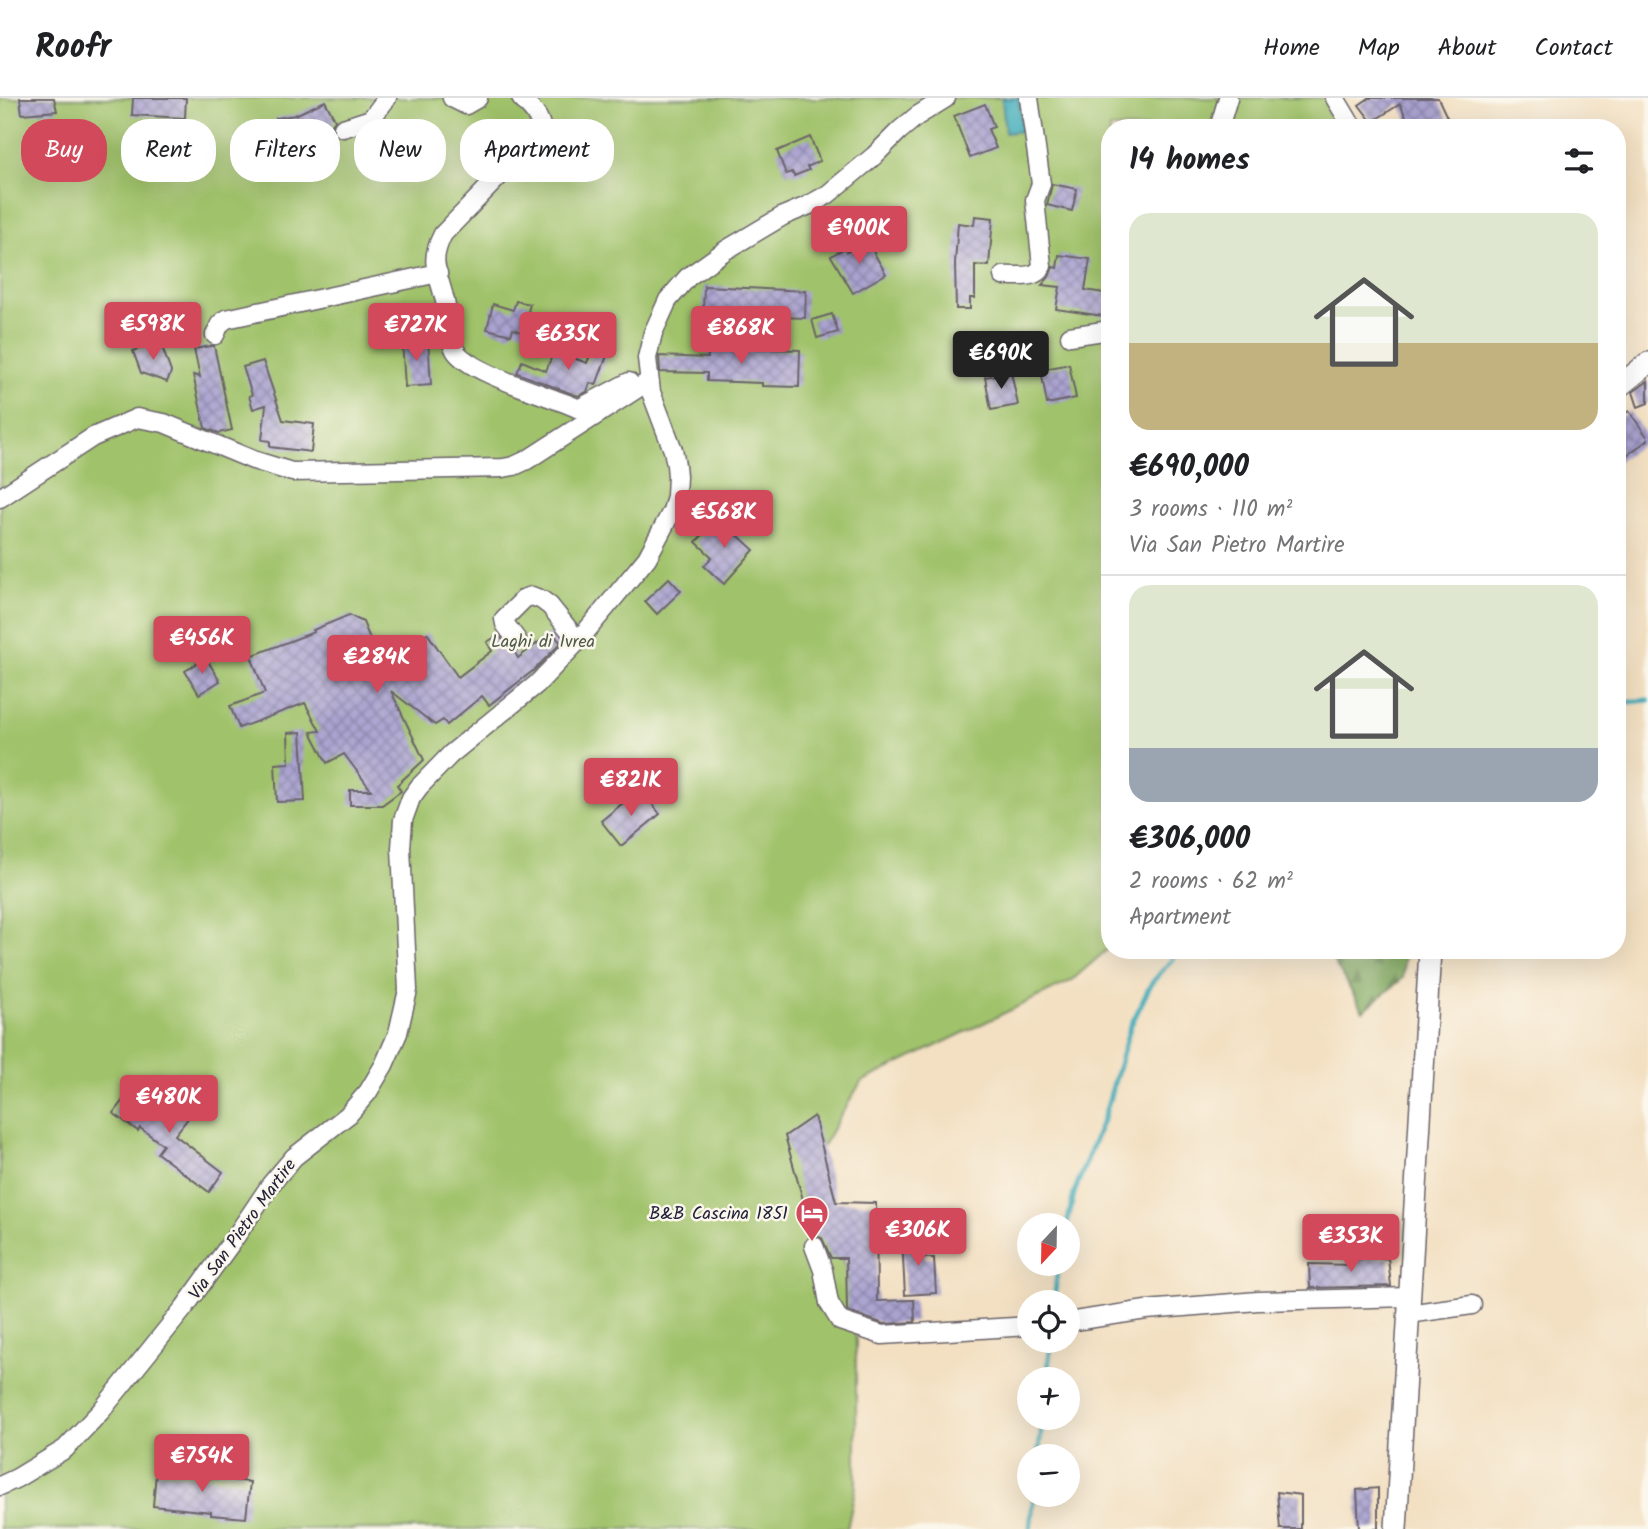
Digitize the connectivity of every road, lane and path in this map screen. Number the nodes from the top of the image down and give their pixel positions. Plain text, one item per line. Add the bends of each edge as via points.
1 (387, 98) edge
2 (452, 98) edge
3 (478, 98) edge
4 (521, 98) edge
5 (946, 98) edge
6 (1030, 98) edge
7 (1228, 98) edge
8 (1335, 98) edge
9 (1222, 119) edge
10 (1348, 119) edge
11 (343, 128) dead end
12 (438, 273) junction
13 (1003, 276) dead end
14 (1101, 331) edge
15 (215, 335) dead end
16 (1070, 336) dead end
17 (1648, 363) edge
18 (649, 377) junction
19 (1626, 381) edge
20 (0, 498) edge
21 (517, 640) dead end
22 (578, 641) junction
23 (1429, 959) edge
24 (814, 1246) dead end
25 (1409, 1305) junction
26 (1472, 1305) dead end
27 (1080, 1320) edge
28 (1017, 1327) edge
29 (0, 1486) edge
30 (1395, 1529) edge

1 - 11 street via 372,119
2 - 3 street via 466,105
4 - 12 street via 540,120 540,134 443,234 434,262
5 - 18 street, Via San Pietro Martire via 899,131 827,195 763,228 688,277 668,300 657,323 649,346
6 - 13 street via 1041,184 1035,200 1042,266 1034,275
7 - 9 street
8 - 10 street
12 - 15 street via 226,319
12 - 18 street via 450,338 460,357 482,371 577,408
14 - 16 street
17 - 19 main road
18 - 20 street via 514,466 292,472 164,423 137,418 93,437
18 - 22 street, Via San Pietro Martire via 673,450 676,496 646,558
21 - 22 street via 504,619 532,596 550,606
22 - 29 street, Via San Pietro Martire via 537,684 451,754 411,798 403,820 401,848 408,989 398,1033 368,1092 348,1115 294,1157 271,1184 184,1308 65,1449
23 - 25 main road
24 - 28 street via 830,1303 840,1321 882,1335
25 - 26 street
25 - 27 street via 1258,1301
25 - 30 main road

